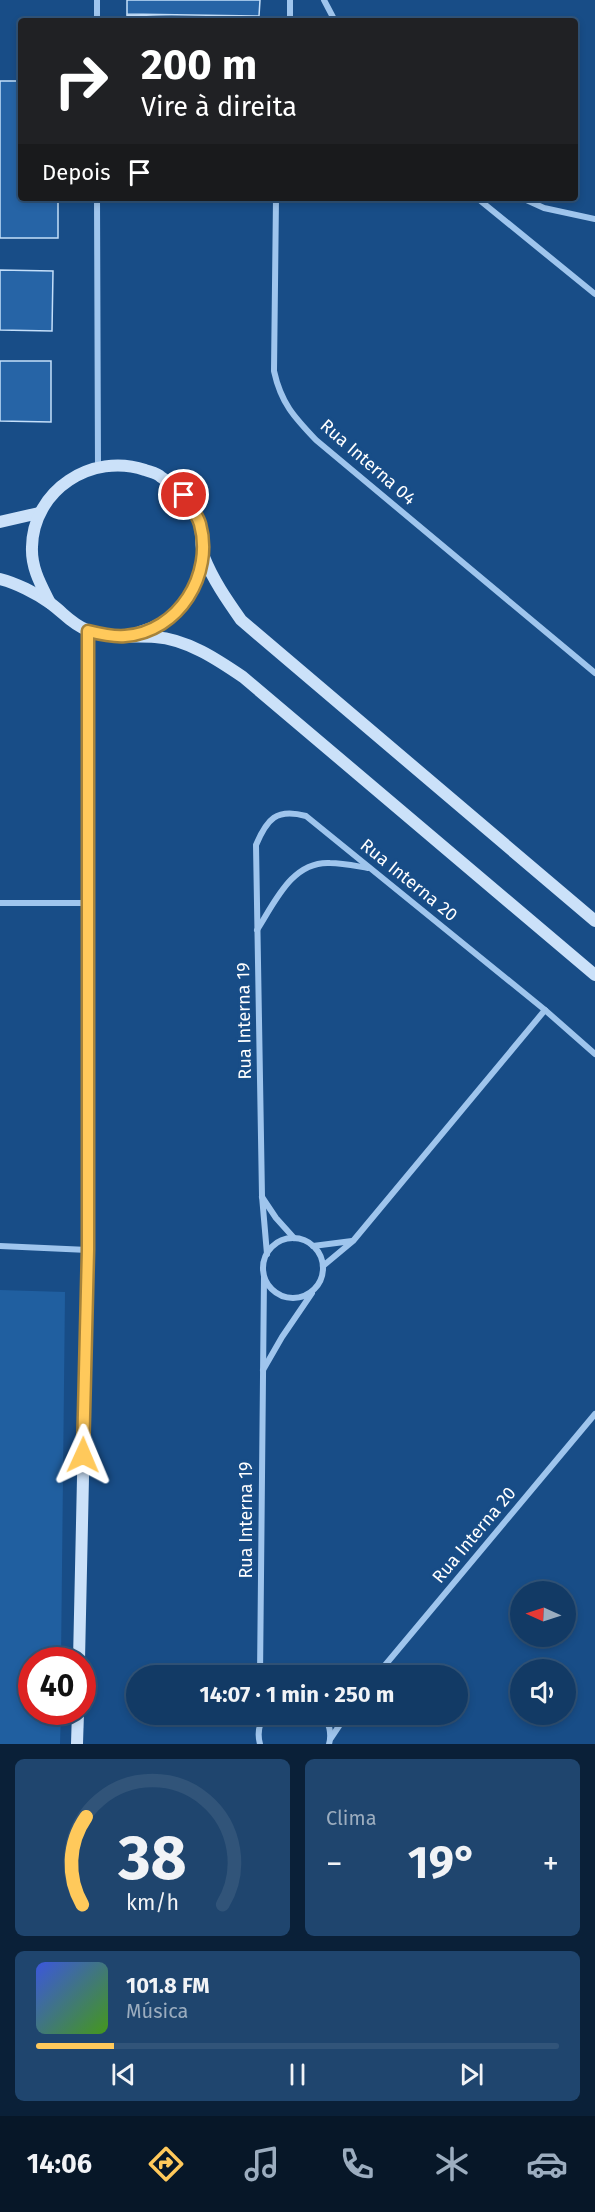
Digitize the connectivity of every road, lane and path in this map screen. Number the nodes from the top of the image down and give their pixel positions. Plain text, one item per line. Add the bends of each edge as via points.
1 (97, 0) edge
2 (290, 0) edge
3 (324, 0) edge
4 (97, 18) edge
5 (290, 18) edge
6 (333, 18) edge
7 (97, 201) edge
8 (276, 201) edge
9 (481, 201) edge
10 (529, 201) edge
11 (595, 219) edge
12 (595, 294) edge
13 (98, 466) junction
14 (39, 513) junction
15 (0, 522) edge
16 (203, 555) junction
17 (0, 579) edge
18 (50, 603) junction
19 (88, 631) junction
20 (127, 636) junction
21 (595, 673) edge
22 (256, 845) joint
23 (370, 868) junction
24 (0, 903) edge
25 (88, 903) junction
26 (595, 921) edge
27 (257, 930) junction
28 (595, 975) edge
29 (545, 1010) junction
30 (595, 1054) edge
31 (262, 1196) junction
32 (294, 1238) junction
33 (353, 1241) junction
34 (0, 1246) edge
35 (313, 1246) junction
36 (88, 1250) junction
37 (267, 1254) junction
38 (323, 1266) junction
39 (264, 1277) junction
40 (316, 1287) junction
41 (262, 1370) junction
42 (595, 1414) edge
43 (79, 1647) edge
44 (260, 1665) edge
45 (385, 1665) edge
46 (78, 1725) edge
47 (260, 1725) edge
48 (328, 1725) edge
49 (340, 1725) edge
50 (330, 1741) edge
51 (259, 1742) edge
52 (77, 1744) edge

1 - 4 street
2 - 5 street
3 - 6 street
7 - 13 street
8 - 21 street, Rua Interna 04 via 274,371 292,415 316,440
9 - 12 street
10 - 11 street
13 - 14 main road via 72,477
13 - 16 main road via 139,468 159,475 184,495 200,523
14 - 15 main road
14 - 18 main road via 32,547 36,576
16 - 20 main road via 196,584 180,610 155,628
16 - 26 main road via 221,592 241,620
17 - 18 main road
18 - 19 main road via 67,620
19 - 20 main road
19 - 25 main road
20 - 28 main road via 159,637 188,646 219,660 243,677
22 - 23 street, Rua Interna 20 via 265,824 277,816 294,813 306,816
22 - 27 street, Rua Interna 19
23 - 27 street via 328,862 303,868 284,886
23 - 29 street, Rua Interna 20
24 - 25 street
25 - 36 main road
27 - 31 street, Rua Interna 19
29 - 30 street, Rua Interna 20
29 - 33 street
31 - 32 street
31 - 37 street, Rua Interna 19
32 - 35 street
32 - 37 street via 277,1243
33 - 35 street
33 - 38 street
34 - 36 street
35 - 38 street
36 - 43 main road
37 - 39 street
38 - 40 street
39 - 40 street via 277,1294 286,1298 308,1294
39 - 41 street, Rua Interna 19
40 - 41 street
41 - 44 street, Rua Interna 19
42 - 45 street, Rua Interna 20
46 - 52 main road
47 - 51 street
48 - 50 street
49 - 50 street

